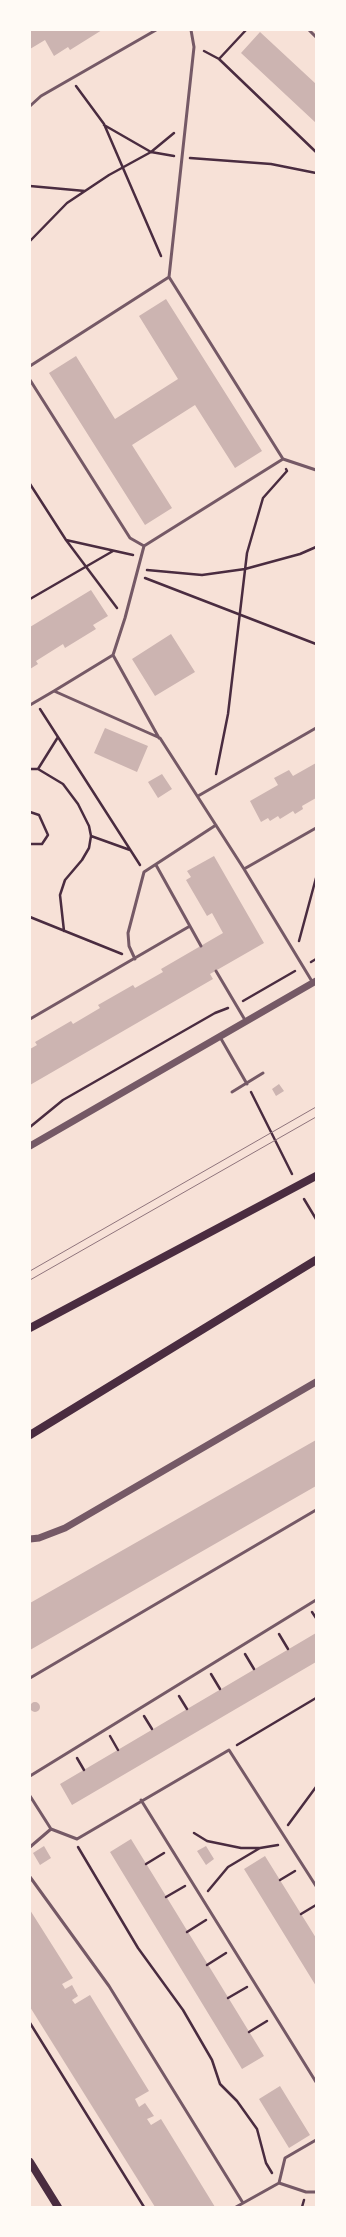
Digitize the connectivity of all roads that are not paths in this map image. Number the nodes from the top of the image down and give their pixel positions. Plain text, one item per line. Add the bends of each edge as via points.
1 (156, 30) edge
2 (190, 30) edge
3 (309, 30) edge
4 (316, 37) edge
5 (30, 106) edge
6 (170, 278) junction
7 (30, 366) edge
8 (30, 380) edge
9 (283, 459) junction
10 (316, 470) edge
11 (144, 546) junction
12 (113, 655) junction
13 (54, 691) junction
14 (30, 705) edge
15 (316, 728) edge
16 (160, 738) junction
17 (198, 796) junction
18 (216, 825) junction
19 (316, 828) edge
20 (156, 865) junction
21 (244, 869) junction
22 (190, 926) junction
23 (201, 946) dead end
24 (135, 959) junction
25 (216, 971) dead end
26 (314, 982) edge
27 (30, 1019) edge
28 (246, 1020) junction
29 (219, 1036) junction
30 (263, 1073) dead end
31 (246, 1084) junction
32 (232, 1092) dead end
33 (30, 1146) edge
34 (316, 1176) edge
35 (316, 1260) edge
36 (30, 1328) edge
37 (316, 1382) edge
38 (30, 1435) edge
39 (316, 1510) edge
40 (30, 1539) edge
41 (316, 1600) edge
42 (30, 1678) edge
43 (30, 1776) edge
44 (30, 1796) edge
45 (141, 1800) junction
46 (51, 1829) junction
47 (30, 1847) edge
48 (30, 1876) edge
49 (316, 1886) edge
50 (316, 2082) edge
51 (316, 2140) edge
52 (30, 2162) edge
53 (279, 2183) junction
54 (316, 2192) edge
55 (243, 2203) junction
56 (58, 2207) edge
57 (236, 2207) edge

1 - 5 lane via 41,96
2 - 6 lane via 194,47
3 - 4 lane
6 - 7 lane
6 - 9 lane
8 - 11 lane via 130,538
9 - 10 lane
9 - 11 lane
11 - 12 lane via 126,618
12 - 13 lane
12 - 16 lane
13 - 14 lane
13 - 16 lane
15 - 17 lane
16 - 17 lane
17 - 18 lane
18 - 20 lane
18 - 21 lane
19 - 21 lane
20 - 22 lane
20 - 24 lane via 144,872 128,932 129,946
21 - 26 lane
22 - 23 lane
22 - 24 lane
24 - 27 lane
25 - 28 lane
26 - 28 street
28 - 29 street
29 - 31 lane
29 - 33 street
30 - 31 lane
31 - 32 lane
34 - 36 main road
35 - 38 main road
37 - 40 street via 65,1528
39 - 42 lane
41 - 43 lane
44 - 46 lane
45 - 46 lane via 77,1839
45 - 49 lane via 229,1750
45 - 50 lane
46 - 47 lane
48 - 55 lane via 109,1986
51 - 53 lane via 285,2158
52 - 56 main road
53 - 54 lane via 306,2192
53 - 55 lane
55 - 57 lane

